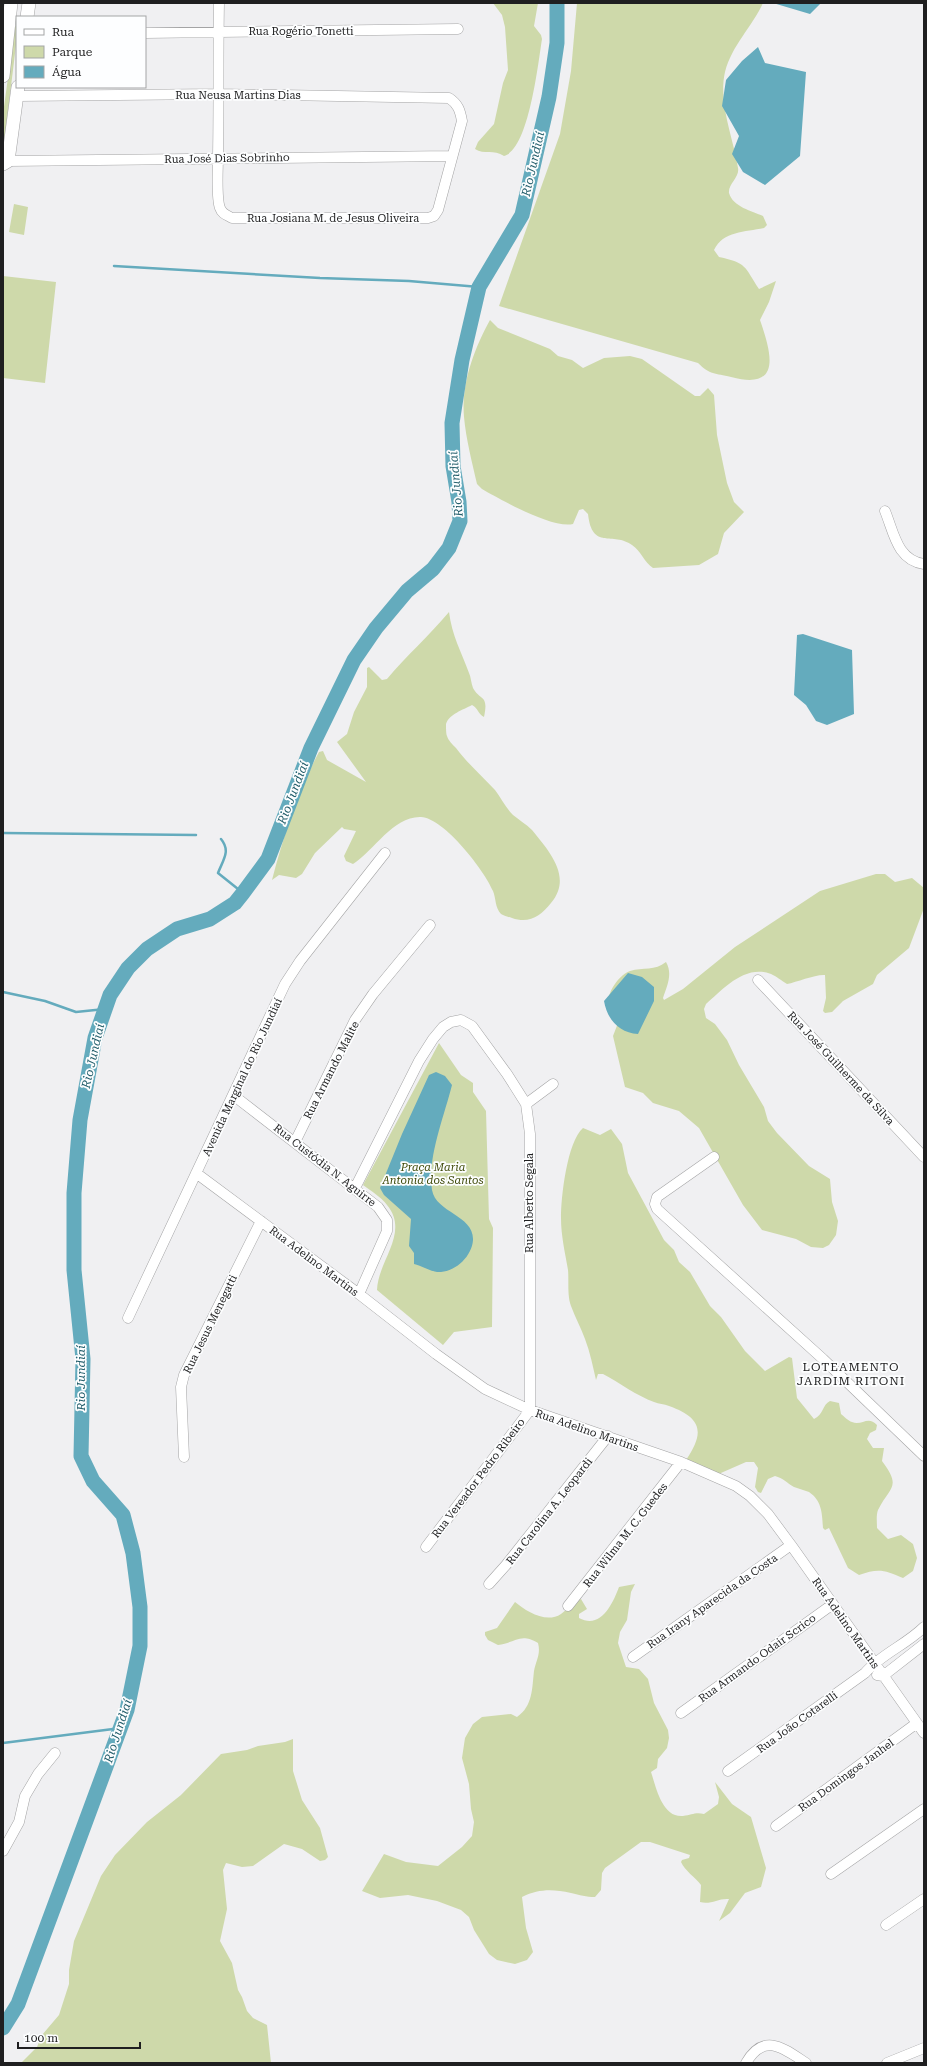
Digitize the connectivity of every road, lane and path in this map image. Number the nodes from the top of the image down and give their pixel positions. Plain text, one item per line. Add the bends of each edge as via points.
1 (11, 3) edge
2 (29, 3) edge
3 (218, 3) edge
4 (27, 16) edge
5 (458, 29) dead end
6 (218, 32) junction
7 (146, 33) edge
8 (3, 76) edge
9 (18, 91) edge
10 (218, 94) junction
11 (452, 156) junction
12 (218, 158) junction
13 (6, 162) edge
14 (885, 511) dead end
15 (924, 564) edge
16 (385, 853) dead end
17 (430, 925) dead end
18 (758, 980) dead end
19 (553, 1084) dead end
20 (233, 1095) junction
21 (526, 1104) junction
22 (295, 1142) junction
23 (714, 1157) dead end
24 (924, 1157) edge
25 (196, 1174) junction
26 (356, 1188) junction
27 (261, 1221) junction
28 (359, 1294) junction
29 (128, 1318) dead end
30 (530, 1410) junction
31 (608, 1436) junction
32 (924, 1456) edge
33 (184, 1457) dead end
34 (680, 1462) junction
35 (791, 1545) junction
36 (426, 1547) dead end
37 (489, 1584) dead end
38 (833, 1604) junction
39 (568, 1606) dead end
40 (924, 1627) edge
41 (924, 1644) edge
42 (633, 1657) dead end
43 (874, 1663) junction
44 (865, 1673) junction
45 (883, 1676) junction
46 (681, 1713) dead end
47 (917, 1723) junction
48 (924, 1733) edge
49 (55, 1753) dead end
50 (728, 1771) dead end
51 (924, 1809) edge
52 (776, 1826) dead end
53 (3, 1851) edge
54 (831, 1874) dead end
55 (924, 1899) edge
56 (886, 1925) dead end
57 (924, 2048) edge
58 (746, 2063) edge
59 (806, 2063) edge
60 (887, 2063) edge

1 - 8 main road
2 - 4 main road
3 - 6 street
5 - 6 street, Rua Rogério Tonetti
6 - 7 street, Rua Rogério Tonetti
6 - 10 street
9 - 10 street, Rua Neusa Martins Dias
9 - 13 main road
10 - 11 street, Rua Neusa Martins Dias via 449,98 457,103 462,121
10 - 12 street
11 - 12 street, Rua José Dias Sobrinho
11 - 12 street, Rua Josiana M. de Jesus Oliveira via 438,210 434,216 428,218 232,218 224,214 220,208
12 - 13 street, Rua José Dias Sobrinho
14 - 15 street via 902,552 911,561
16 - 20 street, Avenida Marginal do Rio Jundiaí via 289,978
17 - 22 street, Rua Armando Malite via 355,1020
18 - 24 street, Rua José Guilherme da Silva
19 - 21 street
20 - 22 street, Rua Custódia N. Aguirre
20 - 25 street, Avenida Marginal do Rio Jundiaí
21 - 26 street, Rua Alberto Segala via 472,1026 461,1020 451,1022 443,1027 416,1067
21 - 30 street, Rua Alberto Segala via 530,1134
22 - 26 street, Rua Custódia N. Aguirre
23 - 32 street via 657,1197 657,1209 823,1359
25 - 27 street, Rua Adelino Martins
25 - 29 street, Avenida Marginal do Rio Jundiaí
26 - 28 street, Rua Custódia N. Aguirre via 378,1207 387,1220 387,1231
27 - 28 street, Rua Adelino Martins
27 - 33 street, Rua Jesus Menegatti via 184,1375 181,1387
28 - 30 street, Rua Adelino Martins via 473,1382
30 - 31 street, Rua Adelino Martins
30 - 36 street, Rua Vereador Pedro Ribeiro
31 - 34 street, Rua Adelino Martins
31 - 37 street, Rua Carolina A. Leopardi
34 - 35 street, Rua Adelino Martins via 736,1486 768,1514
34 - 39 street, Rua Wilma M. C. Guedes
35 - 38 street, Rua Adelino Martins
35 - 42 street, Rua Irany Aparecida da Costa
38 - 43 street, Rua Adelino Martins
38 - 46 street, Rua Armando Odair Scrico
40 - 43 street, Rua João Cotarelli via 903,1645
41 - 45 street
43 - 44 street, Rua João Cotarelli
43 - 45 street, Rua Adelino Martins
44 - 45 street
44 - 50 street, Rua João Cotarelli
45 - 47 street, Rua Adelino Martins
47 - 48 street, Rua Adelino Martins
47 - 52 street, Rua Domingos Janhel
49 - 53 street via 25,1796 19,1822
51 - 54 street
55 - 56 street
57 - 60 street
58 - 59 street via 755,2050 768,2045 777,2046

